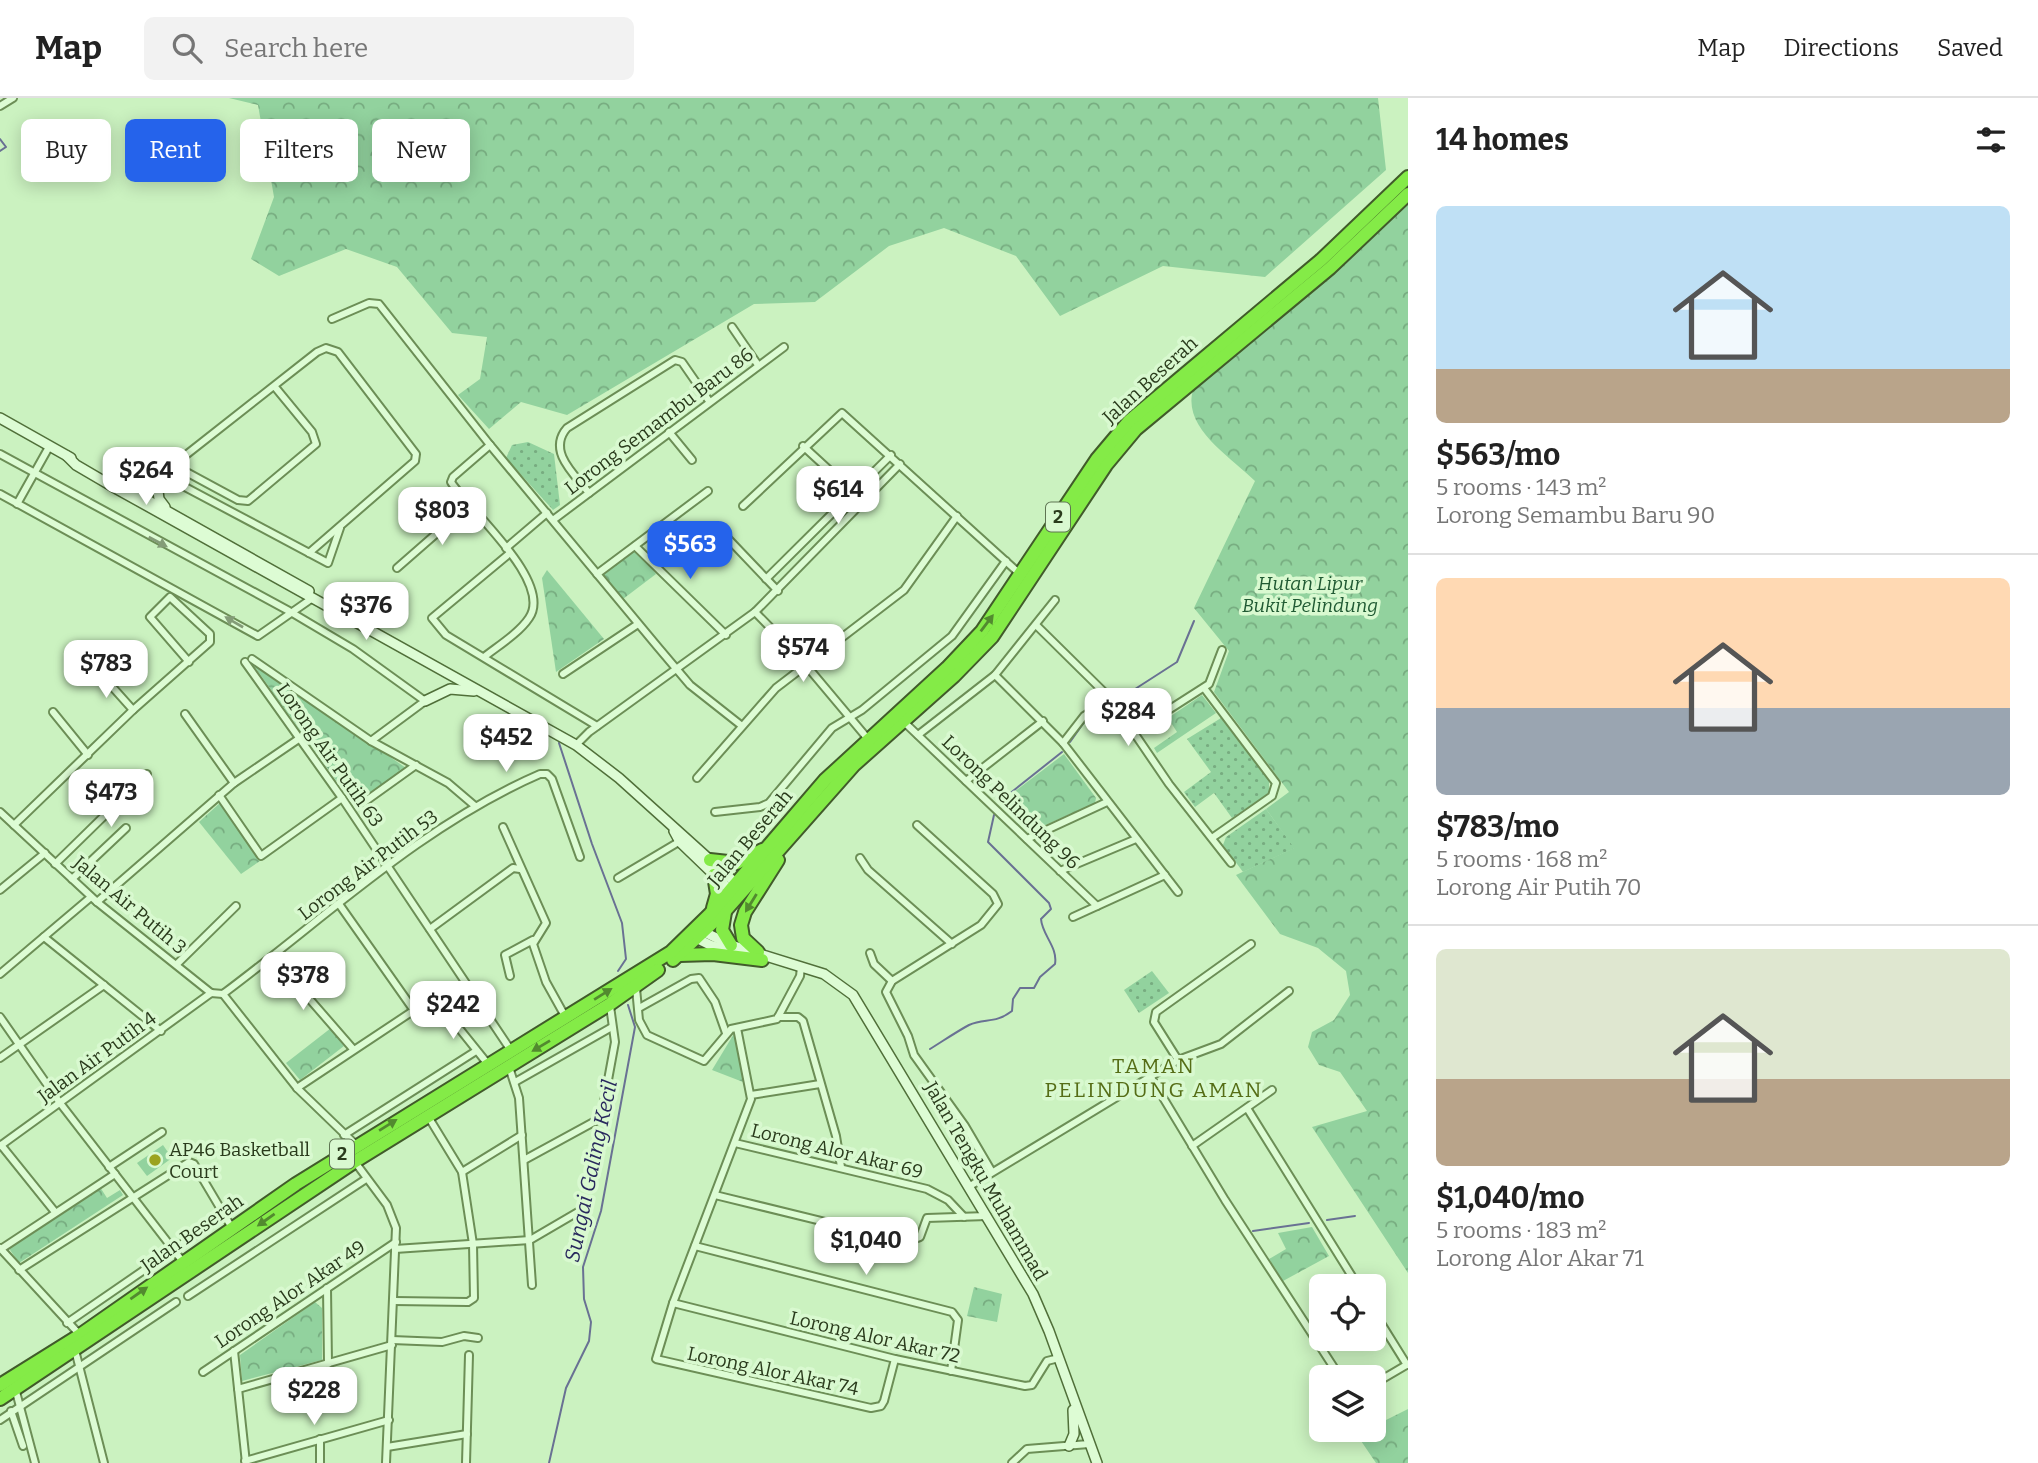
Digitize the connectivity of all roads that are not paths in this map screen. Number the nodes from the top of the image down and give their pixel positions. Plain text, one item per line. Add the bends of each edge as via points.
1 (13, 98) edge
2 (0, 106) edge
3 (1408, 177) edge
4 (1408, 194) edge
5 (332, 319) dead end
6 (732, 327) dead end
7 (784, 347) dead end
8 (758, 365) junction
9 (275, 387) junction
10 (709, 401) junction
11 (0, 418) edge
12 (669, 432) junction
13 (490, 445) junction
14 (803, 446) junction
15 (49, 447) junction
16 (0, 454) edge
17 (891, 455) junction
18 (67, 456) junction
19 (692, 460) dead end
20 (900, 464) junction
21 (33, 475) junction
22 (157, 482) junction
23 (121, 485) junction
24 (708, 491) dead end
25 (853, 492) junction
26 (589, 493) junction
27 (0, 494) edge
28 (148, 503) junction
29 (17, 504) junction
30 (469, 505) junction
31 (743, 506) dead end
32 (172, 513) junction
33 (547, 513) junction
34 (957, 516) junction
35 (553, 520) junction
36 (341, 526) junction
37 (716, 526) dead end
38 (635, 545) junction
39 (508, 550) junction
40 (309, 553) junction
41 (1006, 561) junction
42 (397, 568) dead end
43 (597, 574) junction
44 (1021, 575) junction
45 (155, 578) junction
46 (766, 579) junction
47 (778, 591) junction
48 (170, 597) junction
49 (311, 599) junction
50 (1055, 600) dead end
51 (324, 604) junction
52 (289, 611) junction
53 (755, 612) junction
54 (638, 624) junction
55 (1036, 625) junction
56 (726, 635) junction
57 (1222, 650) dead end
58 (484, 657) junction
59 (252, 659) dead end
60 (189, 662) junction
61 (244, 662) dead end
62 (805, 665) junction
63 (677, 670) junction
64 (99, 672) dead end
65 (563, 674) dead end
66 (995, 675) junction
67 (1204, 688) junction
68 (1111, 699) junction
69 (425, 701) junction
70 (508, 706) junction
71 (133, 710) junction
72 (52, 712) dead end
73 (185, 714) dead end
74 (849, 717) junction
75 (903, 721) junction
76 (1043, 721) junction
77 (597, 726) junction
78 (742, 726) junction
79 (1134, 732) junction
80 (918, 735) junction
81 (300, 738) junction
82 (868, 739) junction
83 (371, 741) junction
84 (1063, 743) junction
85 (576, 746) junction
86 (88, 755) junction
87 (416, 765) junction
88 (147, 774) dead end
89 (697, 778) dead end
90 (966, 781) junction
91 (234, 783) junction
92 (832, 787) junction
93 (219, 796) junction
94 (342, 798) junction
95 (1107, 802) junction
96 (363, 803) dead end
97 (475, 806) junction
98 (0, 812) edge
99 (715, 812) dead end
100 (14, 825) junction
101 (917, 825) dead end
102 (503, 827) dead end
103 (126, 828) dead end
104 (1212, 838) junction
105 (683, 839) junction
106 (1027, 839) junction
107 (1136, 839) junction
108 (769, 846) junction
109 (44, 853) junction
110 (580, 857) dead end
111 (860, 858) dead end
112 (710, 860) junction
113 (1231, 863) dead end
114 (55, 864) junction
115 (388, 867) junction
116 (520, 869) junction
117 (1060, 871) junction
118 (714, 875) junction
119 (1165, 875) junction
120 (618, 878) dead end
121 (72, 879) junction
122 (0, 890) edge
123 (737, 891) junction
124 (1178, 892) dead end
125 (94, 900) junction
126 (339, 904) junction
127 (236, 906) dead end
128 (1097, 906) junction
129 (725, 911) junction
130 (710, 914) junction
131 (1073, 917) dead end
132 (430, 929) junction
133 (697, 934) junction
134 (44, 937) junction
135 (533, 940) junction
136 (952, 944) junction
137 (1251, 944) dead end
138 (731, 945) junction
139 (870, 953) dead end
140 (680, 955) junction
141 (760, 956) junction
142 (273, 957) junction
143 (177, 964) junction
144 (801, 967) junction
145 (0, 974) edge
146 (510, 976) dead end
147 (892, 981) junction
148 (104, 985) junction
149 (635, 986) junction
150 (1289, 991) dead end
151 (211, 993) junction
152 (223, 994) junction
153 (610, 1004) junction
154 (639, 1008) junction
155 (413, 1009) junction
156 (0, 1017) edge
157 (778, 1017) junction
158 (566, 1018) junction
159 (612, 1027) junction
160 (737, 1028) junction
161 (161, 1031) junction
162 (726, 1033) junction
163 (19, 1045) junction
164 (354, 1049) junction
165 (510, 1049) junction
166 (476, 1051) junction
167 (0, 1058) edge
168 (1178, 1060) junction
169 (487, 1063) junction
170 (508, 1065) junction
171 (1150, 1076) junction
172 (515, 1082) junction
173 (820, 1084) junction
174 (297, 1088) junction
175 (1272, 1090) dead end
176 (751, 1095) junction
177 (60, 1103) junction
178 (1247, 1108) junction
179 (429, 1118) junction
180 (162, 1132) dead end
181 (344, 1135) junction
182 (522, 1135) junction
183 (735, 1143) junction
184 (356, 1145) junction
185 (1, 1146) edge
186 (1192, 1146) junction
187 (524, 1160) junction
188 (354, 1162) junction
189 (109, 1167) junction
190 (841, 1167) junction
191 (462, 1172) junction
192 (992, 1172) junction
193 (115, 1174) junction
194 (366, 1179) junction
195 (970, 1186) junction
196 (715, 1195) junction
197 (134, 1199) junction
198 (289, 1205) junction
199 (583, 1209) dead end
200 (55, 1212) junction
201 (224, 1215) junction
202 (988, 1216) junction
203 (964, 1217) junction
204 (298, 1223) junction
205 (233, 1229) junction
206 (530, 1240) junction
207 (473, 1244) junction
208 (396, 1246) junction
209 (695, 1246) junction
210 (0, 1249) edge
211 (174, 1251) junction
212 (183, 1262) junction
213 (19, 1270) junction
214 (1351, 1274) edge
215 (532, 1285) dead end
216 (327, 1288) junction
217 (188, 1296) dead end
218 (394, 1301) junction
219 (176, 1302) dead end
220 (673, 1303) junction
221 (146, 1304) junction
222 (152, 1319) junction
223 (68, 1323) junction
224 (1386, 1331) edge
225 (80, 1335) junction
226 (478, 1338) dead end
227 (392, 1342) junction
228 (75, 1350) junction
229 (234, 1351) junction
230 (469, 1355) dead end
231 (1059, 1358) junction
232 (895, 1359) junction
233 (328, 1364) junction
234 (1332, 1365) edge
235 (1407, 1365) edge
236 (80, 1366) junction
237 (951, 1371) junction
238 (203, 1372) dead end
239 (1386, 1377) edge
240 (0, 1385) edge
241 (15, 1388) junction
242 (238, 1389) junction
243 (0, 1399) edge
244 (1073, 1399) junction
245 (20, 1405) junction
246 (11, 1411) junction
247 (0, 1420) edge
248 (390, 1420) junction
249 (467, 1434) junction
250 (320, 1440) junction
251 (1089, 1444) junction
252 (23, 1446) dead end
253 (1069, 1446) junction
254 (387, 1447) junction
255 (246, 1462) edge
256 (35, 1463) edge
257 (104, 1463) edge
258 (320, 1463) edge
259 (386, 1463) edge
260 (466, 1463) edge
261 (1013, 1463) edge
262 (1097, 1463) edge

1 - 2 street
3 - 44 highway, Jalan Beserah / 2 via 1321,260 1129,421 1097,459
4 - 75 highway, Jalan Beserah / 2 via 1330,268 1136,429 1106,466 992,637
5 - 13 street via 369,303 379,304
6 - 8 street
7 - 8 street, Lorong Semambu Baru 86
8 - 10 street, Lorong Semambu Baru 86
9 - 9 street via 316,440 313,448 253,498 243,501 177,467 177,462
9 - 36 street via 317,352 334,350 415,451 415,461
10 - 12 street, Lorong Semambu Baru 86
10 - 26 street via 678,361 562,434 558,450
11 - 15 main road
12 - 19 street
12 - 26 street, Lorong Semambu Baru 86
13 - 30 street via 452,480
13 - 33 street
14 - 17 street via 842,413
14 - 25 street
14 - 31 street
15 - 18 main road
15 - 21 street
16 - 21 street
17 - 20 street
17 - 25 street
18 - 23 main road
18 - 28 main road via 137,501
20 - 34 street
20 - 47 street
21 - 29 street
21 -> 52 street
22 - 23 main road via 143,489
22 - 28 street
22 - 32 main road via 159,499
22 - 40 street via 170,479
23 - 28 main road
24 - 38 street
25 - 46 street
26 - 35 street, Lorong Semambu Baru 86
27 - 29 street
28 - 32 main road
28 - 49 main road
29 - 45 street
30 - 39 street
30 - 42 street
32 - 51 main road
33 - 35 street
33 - 39 street
34 - 41 street
34 - 62 street via 904,590
35 - 43 street
36 - 40 street
36 - 40 street via 328,563
37 - 46 street
38 - 43 street
38 - 56 street
39 - 58 street via 529,585 532,613
39 - 58 street via 432,618 446,635
41 - 44 street
41 - 74 street via 952,636
43 - 54 street
82 -> 44 highway, Jalan Beserah / 2 via 967,648
45 - 48 street
52 -> 45 street via 258,636
46 - 47 street
47 - 53 street
48 - 60 street via 150,615 152,623
48 - 60 street via 211,634 210,642
49 - 51 main road
49 - 52 street
50 - 55 street
51 - 70 main road
52 - 69 street via 353,649
53 - 56 street
53 - 62 street
54 - 63 street
54 - 65 street
55 - 66 street
55 - 68 street
56 - 63 street
57 - 67 street
58 - 77 street
59 - 83 street
60 - 71 street
61 - 81 street, Lorong Air Putih 63
62 - 74 street
62 - 78 street via 769,694
63 - 77 street
63 - 78 street
64 - 71 street
66 - 76 street
66 - 80 street
67 - 79 street
67 - 104 street via 1276,783 1272,796
68 - 79 street
68 - 84 street via 1084,716
69 - 70 main road via 459,688
69 - 83 street
70 - 85 main road
71 - 86 street
72 - 86 street
73 - 91 street
74 - 82 street
74 - 99 street via 832,728 765,806
75 - 80 street, Lorong Pelindung 96
75 - 92 highway, Jalan Beserah / 2
76 - 84 street
76 - 90 street
77 - 85 street
78 - 89 street
79 - 104 street
80 - 90 street, Lorong Pelindung 96
81 - 91 street
81 - 94 street, Lorong Air Putih 63
82 - 108 highway, Jalan Beserah / 2 via 825,780
83 - 87 street
84 - 95 street
85 - 105 main road
86 - 100 street
87 - 96 street
87 - 97 street
88 - 114 street
90 - 106 street, Lorong Pelindung 96
91 - 93 street
92 - 123 highway, Jalan Beserah / 2
92 -> 141 highway via 745,912 743,938
93 - 94 street via 261,856
93 - 125 street
94 - 115 street, Lorong Air Putih 63
95 - 106 street
95 - 107 street
97 - 110 street, Lorong Air Putih 53 via 547,774
97 - 115 street, Lorong Air Putih 53
98 - 100 street, Jalan Air Putih 3
100 - 109 street, Jalan Air Putih 3
101 - 136 street via 997,899 997,909
102 - 116 street
103 - 121 street
104 - 113 street
105 - 112 main road
105 - 118 main road
105 - 120 street
106 - 117 street, Lorong Pelindung 96
107 - 117 street
107 - 119 street
108 - 112 highway via 737,863
108 - 123 highway, Jalan Beserah / 2
109 - 114 street, Jalan Air Putih 3
109 - 122 street
111 - 136 street
112 - 123 main road
114 - 121 street, Jalan Air Putih 3
115 - 126 street, Lorong Air Putih 53
115 - 132 street, Lorong Air Putih 63
116 - 132 street via 513,868
116 - 135 street via 546,925
117 - 128 street, Lorong Pelindung 96
118 - 123 main road
118 - 130 highway via 717,898
119 - 124 street
119 - 128 street
121 - 125 street, Jalan Air Putih 3
123 - 129 highway, Jalan Beserah / 2
123 - 130 highway, Jalan Beserah / 2
125 - 134 street
125 - 143 street, Jalan Air Putih 3
126 - 142 street, Lorong Air Putih 53
126 - 155 street
127 - 143 street
128 - 131 street
129 - 133 highway, Jalan Beserah / 2
129 - 138 highway via 722,930
130 - 133 highway, Jalan Beserah / 2
132 - 165 street, Lorong Air Putih 63
133 - 138 main road, Jalan Tengku Muhammad
133 - 140 highway, Jalan Beserah / 2
133 - 141 main road, Jalan Tengku Muhammad
158 -> 133 highway, Jalan Beserah / 2
134 - 145 street
134 - 148 street
135 - 146 street via 505,955
135 - 158 street via 546,982
136 - 147 street
137 - 168 street via 1156,1012 1154,1022
138 - 141 main road, Jalan Tengku Muhammad
139 - 147 street via 874,964
140 - 141 highway
140 - 149 highway, Jalan Beserah / 2
141 - 144 main road, Jalan Tengku Muhammad
142 - 152 street, Lorong Air Putih 53
142 - 164 street
143 - 151 street, Jalan Air Putih 3
144 - 157 street
144 - 195 main road, Jalan Tengku Muhammad via 835,980 853,995
147 - 192 street via 886,992 914,1055
148 - 161 street
148 - 163 street
149 - 153 highway, Jalan Beserah / 2
149 - 154 street
150 - 168 street via 1221,1044
151 - 152 street
151 - 161 street, Jalan Air Putih 4
152 - 174 street
153 - 159 street
153 -> 170 highway, Jalan Beserah / 2
154 - 162 street via 647,1035 701,1061
154 - 162 street via 699,978 715,1002
155 - 164 street
155 - 166 street via 436,997
156 - 163 street
157 - 160 street
157 - 173 street via 803,1021
158 - 165 highway, Jalan Beserah / 2
159 - 172 street
159 - 187 street via 615,1042 601,1118
160 - 162 street
160 - 176 street
161 - 177 street, Jalan Air Putih 4
163 - 167 street
163 - 177 street
164 - 174 street
165 - 169 highway, Jalan Beserah / 2
166 - 169 street
166 - 181 street
168 - 171 street
184 -> 169 highway, Jalan Beserah / 2
170 - 172 street
170 - 179 highway, Jalan Beserah / 2
171 - 186 street
171 - 192 street
172 - 182 street
173 - 176 street
173 - 190 street
174 - 181 street
175 - 178 street
176 - 183 street
177 - 185 street, Jalan Air Putih 4
177 - 189 street
178 - 186 street
178 - 214 street
179 - 188 highway, Jalan Beserah / 2
179 - 191 street
180 - 189 street
181 - 184 street
182 - 187 street
182 - 191 street
183 - 190 street, Lorong Alor Akar 69
183 - 196 street
184 - 205 highway, Jalan Beserah / 2
185 - 200 street
186 - 234 street
187 - 206 street
188 - 194 street
188 - 198 highway, Jalan Beserah / 2
189 - 193 street
190 - 203 street, Lorong Alor Akar 69 via 936,1192
191 - 207 street
192 - 195 street
193 - 197 street
193 - 200 street
194 - 204 street
194 - 208 street via 387,1205 396,1228
195 - 202 main road, Jalan Tengku Muhammad
196 - 203 street via 907,1242 920,1237 927,1218
196 - 209 street
197 - 201 street via 191,1162
197 - 211 street
197 - 213 street
198 - 204 street
198 -> 221 highway, Jalan Beserah / 2
199 - 206 street
200 - 210 street
201 - 205 street
201 - 211 street
202 - 203 street
202 - 231 main road, Jalan Tengku Muhammad via 1033,1294
204 - 217 street
205 - 212 highway, Jalan Beserah / 2
206 - 207 street
206 - 215 street
207 - 208 street
207 - 218 street via 471,1301
208 - 216 street, Lorong Alor Akar 49
208 - 218 street
209 - 220 street
209 - 237 street via 952,1312 958,1328
210 - 213 street
211 - 212 street
211 - 223 street
225 -> 212 highway, Jalan Beserah / 2
213 - 223 street
216 - 229 street, Lorong Alor Akar 49
216 - 233 street
218 - 227 street
219 - 222 street
220 - 232 street, Lorong Alor Akar 72
220 - 232 street, Lorong Alor Akar 74 via 655,1357 659,1363 871,1408 884,1401
221 - 222 street
221 - 228 highway, Jalan Beserah / 2
222 - 236 street
223 - 225 street
224 - 235 street
225 - 240 highway, Jalan Beserah / 2
226 - 227 street
227 - 233 street
227 - 248 street
228 - 236 street
228 - 241 highway, Jalan Beserah / 2
229 - 238 street, Lorong Alor Akar 49
229 - 242 street
230 - 249 street
231 - 237 street, Lorong Alor Akar 72 via 1046,1361 1029,1386
231 - 244 main road, Jalan Tengku Muhammad
232 - 237 street, Lorong Alor Akar 72
233 - 242 street
235 - 239 street
236 - 245 street
236 - 257 street
241 - 243 highway, Jalan Beserah / 2
241 - 245 street
242 - 255 street
244 - 251 main road, Jalan Tengku Muhammad
244 - 253 main road via 1074,1434
245 - 246 street
245 - 256 street
246 - 247 street
246 - 252 street
248 - 250 street
248 - 254 street
249 - 254 street
249 - 260 street
250 - 255 street
250 - 258 street
251 - 253 street
251 - 262 main road, Jalan Tengku Muhammad
253 - 261 street via 1027,1449
254 - 259 street

